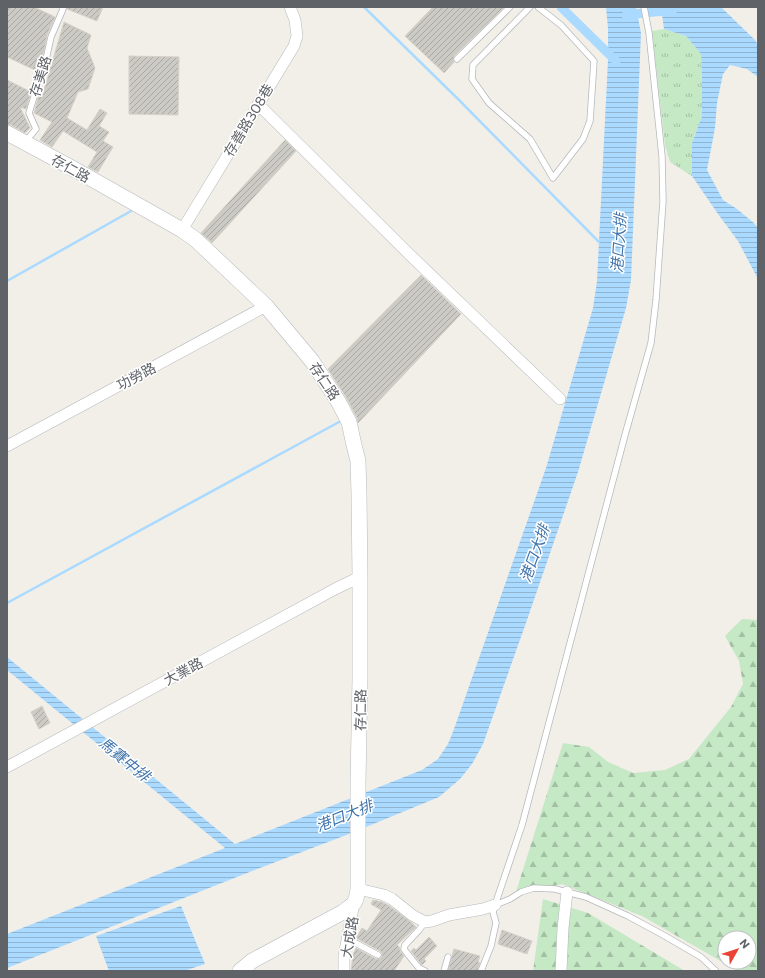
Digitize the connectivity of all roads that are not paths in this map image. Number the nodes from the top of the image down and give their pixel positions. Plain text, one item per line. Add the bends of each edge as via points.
1 (62, 7) edge
2 (290, 7) edge
3 (510, 7) edge
4 (530, 7) edge
5 (538, 7) edge
6 (644, 7) edge
7 (457, 59) dead end
8 (258, 104) junction
9 (7, 133) edge
10 (25, 142) junction
11 (182, 230) junction
12 (266, 306) junction
13 (560, 399) dead end
14 (7, 446) edge
15 (360, 577) junction
16 (7, 767) edge
17 (567, 892) junction
18 (356, 896) junction
19 (494, 905) junction
20 (425, 922) junction
21 (348, 939) junction
22 (378, 955) dead end
23 (448, 956) dead end
24 (419, 969) edge
25 (240, 971) edge
26 (344, 971) edge
27 (425, 971) edge
28 (444, 971) edge
29 (481, 971) edge
30 (561, 971) edge
31 (716, 971) edge

1 - 10 lane, 存美路 via 29,113 36,129
2 - 8 street, 存善路308巷 via 297,36 294,46
3 - 7 lane
4 - 5 lane via 473,65 472,80 489,103 530,139 553,178 583,139 590,120 594,61 561,25
6 - 19 lane via 662,156 663,201 651,343 522,825
8 - 11 street, 存善路308巷
8 - 13 street
9 - 10 street, 存仁路
10 - 11 street, 存仁路
11 - 12 street, 存仁路 via 195,239
12 - 14 street, 功勞路
12 - 15 street, 存仁路 via 312,361 349,422 358,461
15 - 16 street, 大業路
15 - 18 street, 存仁路 via 359,832
17 - 19 lane via 534,888
17 - 30 street
17 - 31 lane via 586,897 666,936 701,957
18 - 20 street via 384,895
18 - 21 street, 大成路
18 - 25 street via 343,912 252,961
19 - 20 street
19 - 29 lane via 496,923 491,946
20 - 24 lane via 404,949
21 - 22 lane
21 - 26 street, 大成路
23 - 28 lane
24 - 27 lane

